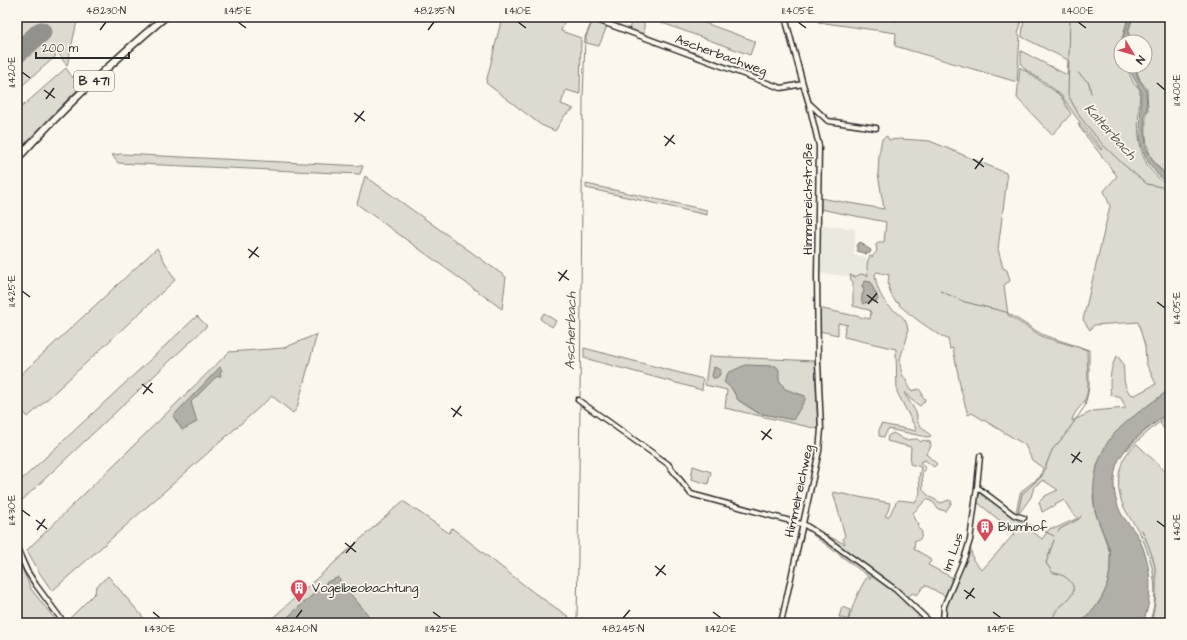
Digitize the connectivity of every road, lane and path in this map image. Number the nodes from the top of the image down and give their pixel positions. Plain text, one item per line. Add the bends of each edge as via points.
1 (165, 17) edge
2 (785, 17) edge
3 (592, 18) edge
4 (803, 84) junction
5 (809, 104) junction
6 (876, 128) dead end
7 (17, 159) edge
8 (818, 362) joint
9 (580, 402) dead end
10 (980, 456) dead end
11 (977, 486) junction
12 (1024, 518) dead end
13 (803, 524) junction
14 (17, 548) edge
15 (64, 623) edge
16 (780, 623) edge
17 (931, 623) edge
18 (943, 623) edge

1 - 7 highway, B 471 via 70,104
2 - 4 street, Himmelreichstraße
3 - 4 street, Ascherbachweg via 781,88
4 - 5 street, Himmelreichstraße
5 - 6 street via 828,121
5 - 8 street, Himmelreichstraße via 819,146
8 - 13 street, Himmelreichweg via 821,430
9 - 13 street via 668,464 691,494
10 - 11 street, Im Lus
11 - 12 street via 1014,515
11 - 18 street, Im Lus via 970,540 944,606
13 - 16 street, Himmelreichweg
13 - 17 street via 896,590
14 - 15 street via 36,586

